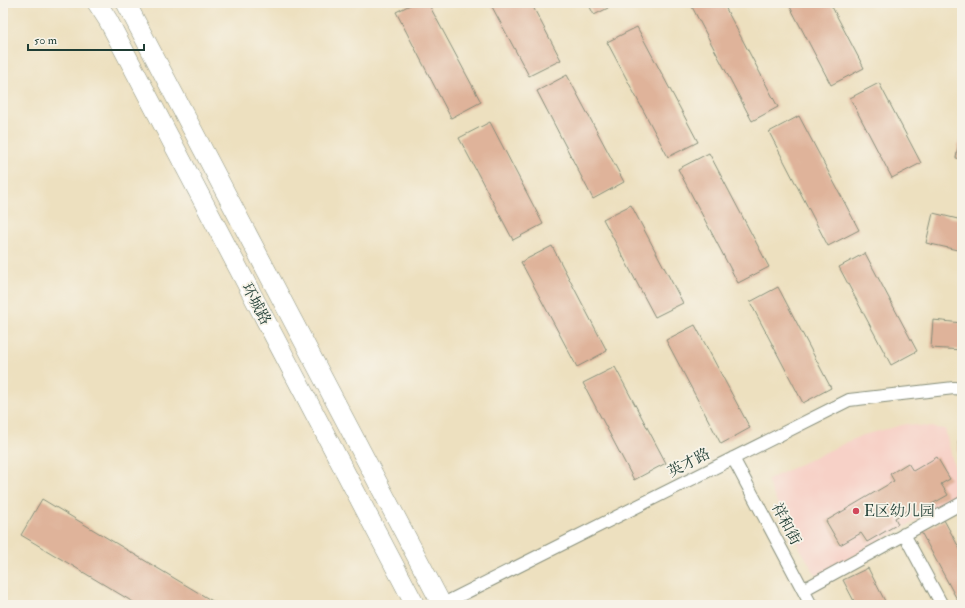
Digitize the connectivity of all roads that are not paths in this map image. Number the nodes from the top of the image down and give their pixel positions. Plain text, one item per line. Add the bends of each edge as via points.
1 (97, 3) edge
2 (126, 3) edge
3 (962, 389) edge
4 (733, 458) junction
5 (962, 503) edge
6 (904, 534) junction
7 (803, 590) junction
8 (415, 605) edge
9 (442, 605) edge
10 (811, 605) edge
11 (942, 605) edge

1 - 8 main road, 环城路
2 - 9 main road
3 - 4 street, 英才路 via 849,400
4 - 7 street, 祥和街
4 - 9 street, 英才路
5 - 6 street
6 - 7 street
6 - 11 street
7 - 10 street, 祥和街

